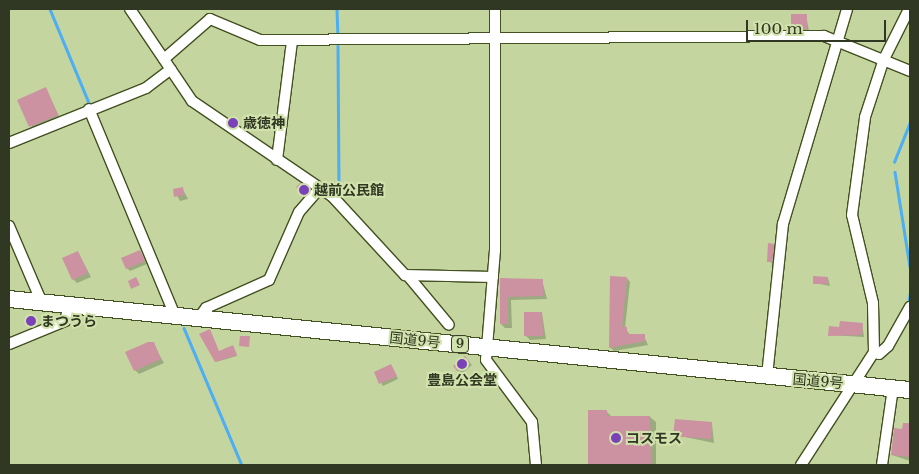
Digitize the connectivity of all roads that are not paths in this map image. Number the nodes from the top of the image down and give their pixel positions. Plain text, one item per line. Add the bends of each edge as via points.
1 (130, 9) edge
2 (495, 9) edge
3 (847, 9) edge
4 (909, 9) edge
5 (838, 38) junction
6 (495, 39) junction
7 (292, 41) junction
8 (164, 59) junction
9 (884, 59) junction
10 (171, 69) junction
11 (910, 71) edge
12 (90, 109) junction
13 (9, 143) edge
14 (278, 160) junction
15 (320, 188) junction
16 (9, 226) edge
17 (409, 277) junction
18 (493, 277) junction
19 (9, 300) edge
20 (42, 303) junction
21 (69, 306) junction
22 (910, 306) edge
23 (175, 316) junction
24 (198, 319) junction
25 (449, 326) dead end
26 (9, 344) edge
27 (487, 347) junction
28 (874, 352) junction
29 (767, 376) junction
30 (853, 384) junction
31 (892, 388) junction
32 (910, 390) edge
33 (536, 465) edge
34 (801, 465) edge
35 (882, 465) edge

1 - 8 street
2 - 6 street
3 - 5 street
4 - 9 street
5 - 6 street
5 - 9 street
5 - 29 street via 782,234
6 - 7 street
6 - 18 street
7 - 8 street via 258,40 210,18
7 - 14 street
8 - 10 street
9 - 11 street
9 - 28 street via 865,118 852,215 873,304
10 - 12 street via 146,88
10 - 14 street via 192,101
12 - 13 street
12 - 23 street
14 - 15 street
15 - 17 street via 354,216
15 - 24 street via 299,212 269,280 206,308
16 - 20 street
17 - 18 street
17 - 25 street
18 - 27 street
19 - 20 highway, 国道9号 / 9
20 - 21 highway, 国道9号 / 9
21 - 23 highway, 国道9号 / 9
21 - 26 street via 65,321
22 - 28 street via 888,346 879,354
23 - 24 highway, 国道9号 / 9
24 - 27 highway, 国道9号 / 9
27 - 29 highway, 国道9号 / 9
27 - 33 street via 486,360 493,376 534,427
28 - 30 street
29 - 30 highway, 国道9号 / 9
30 - 31 highway, 国道9号 / 9
30 - 34 street
31 - 32 highway, 国道9号 / 9
31 - 35 street

